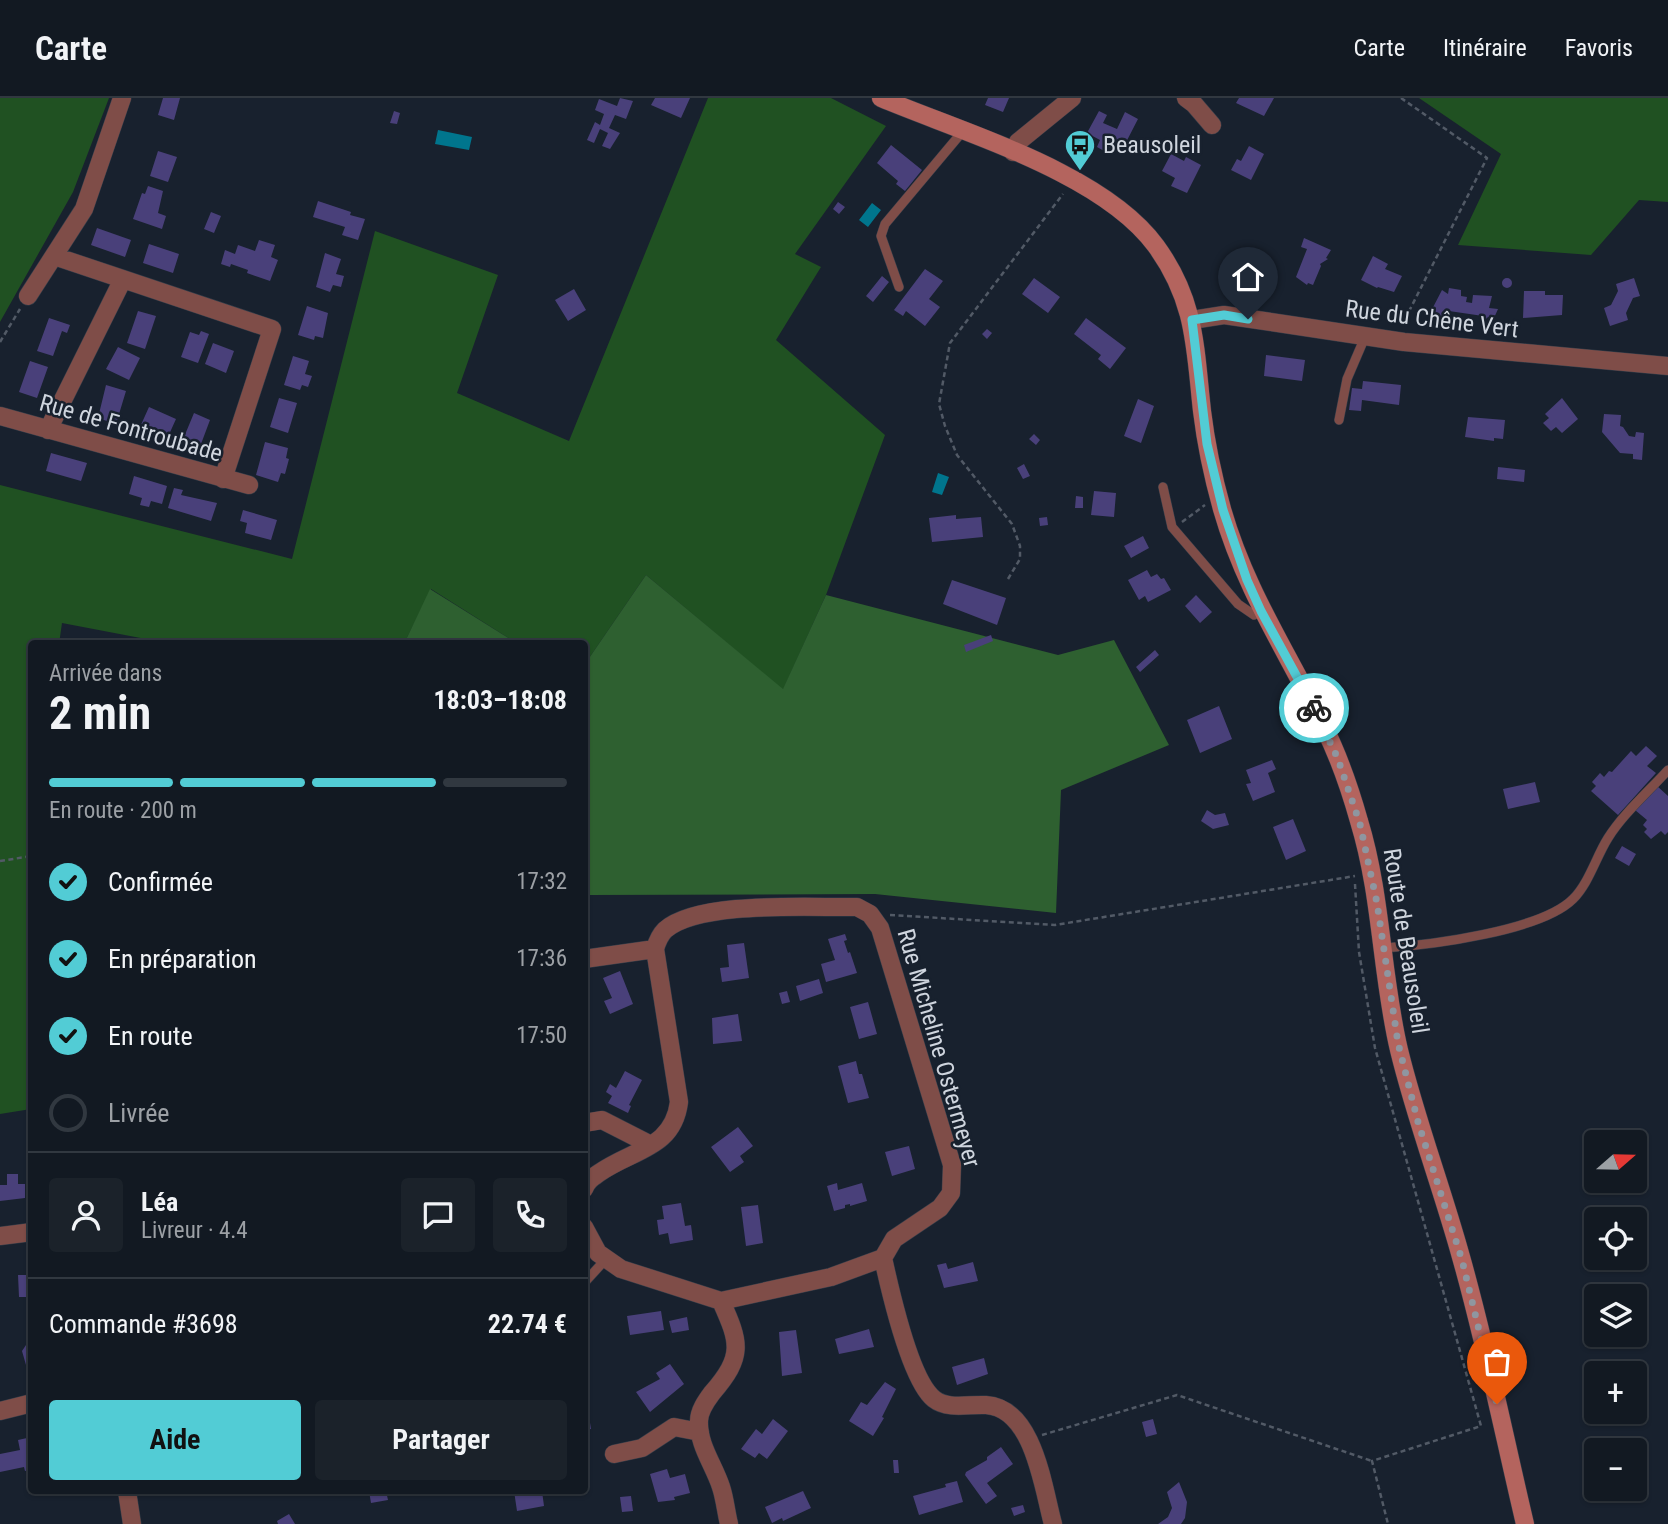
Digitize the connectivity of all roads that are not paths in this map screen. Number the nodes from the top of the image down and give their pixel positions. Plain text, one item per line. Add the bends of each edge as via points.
1 (122, 98) edge
2 (881, 98) edge
3 (1072, 98) edge
4 (1186, 98) edge
5 (1212, 125) dead end
6 (963, 131) junction
7 (1013, 152) junction
8 (54, 256) junction
9 (123, 279) junction
10 (899, 287) dead end
11 (29, 296) road end
12 (1192, 320) junction
13 (1366, 337) junction
14 (1668, 366) edge
15 (0, 416) edge
16 (1339, 420) dead end
17 (48, 430) junction
18 (223, 479) junction
19 (249, 485) dead end
20 (1163, 487) dead end
21 (1261, 611) junction
22 (1668, 770) edge
23 (1384, 948) junction
24 (656, 949) junction
25 (588, 958) edge
26 (588, 1122) edge
27 (650, 1145) junction
28 (588, 1182) edge
29 (28, 1232) edge
30 (588, 1234) edge
31 (0, 1236) edge
32 (883, 1258) junction
33 (606, 1259) junction
34 (588, 1279) edge
35 (721, 1301) junction
36 (28, 1404) edge
37 (0, 1411) edge
38 (700, 1432) junction
39 (614, 1454) dead end
40 (127, 1494) edge
41 (132, 1524) edge
42 (729, 1524) edge
43 (1053, 1524) edge
44 (1525, 1524) edge

1 - 8 street via 84,209
2 - 6 main road, Route de Beausoleil
3 - 7 street via 1018,142
4 - 5 street
6 - 7 main road, Route de Beausoleil
6 - 10 lane via 885,224 881,236
7 - 12 main road, Route de Beausoleil via 1074,180 1124,212 1154,243 1180,286
8 - 9 street
8 - 11 street
9 - 17 street
9 - 18 street via 272,329
12 - 13 street, Rue du Chêne Vert via 1224,315
12 - 21 main road, Route de Beausoleil via 1213,473 1233,542
13 - 14 street, Rue du Chêne Vert
13 - 16 lane via 1347,379
15 - 17 street, Rue de Fontroubade
17 - 18 street, Rue de Fontroubade
18 - 19 street, Rue de Fontroubade
20 - 21 lane via 1172,527 1238,604 1254,615
21 - 23 main road, Route de Beausoleil via 1325,730 1349,790 1372,873
22 - 23 lane via 1608,836 1576,896 1563,908 1515,927
23 - 44 main road, Route de Beausoleil via 1406,1077 1462,1260
24 - 25 street
24 - 27 street via 678,1102 670,1132
24 - 32 street, Rue Micheline Ostermeyer via 664,931 676,923 725,909 857,907 870,914 880,928 952,1165 953,1182 940,1208 894,1239
26 - 27 street via 602,1120
27 - 28 street via 616,1161
29 - 31 street
30 - 33 street
32 - 35 street via 831,1277
32 - 43 street via 923,1387 935,1400 948,1405 990,1405 1021,1425 1029,1438
33 - 34 lane
33 - 35 street via 621,1269
35 - 38 street via 734,1329 736,1351 730,1373 705,1401
36 - 37 street
38 - 39 street via 674,1427 642,1448
38 - 42 street
40 - 41 street

